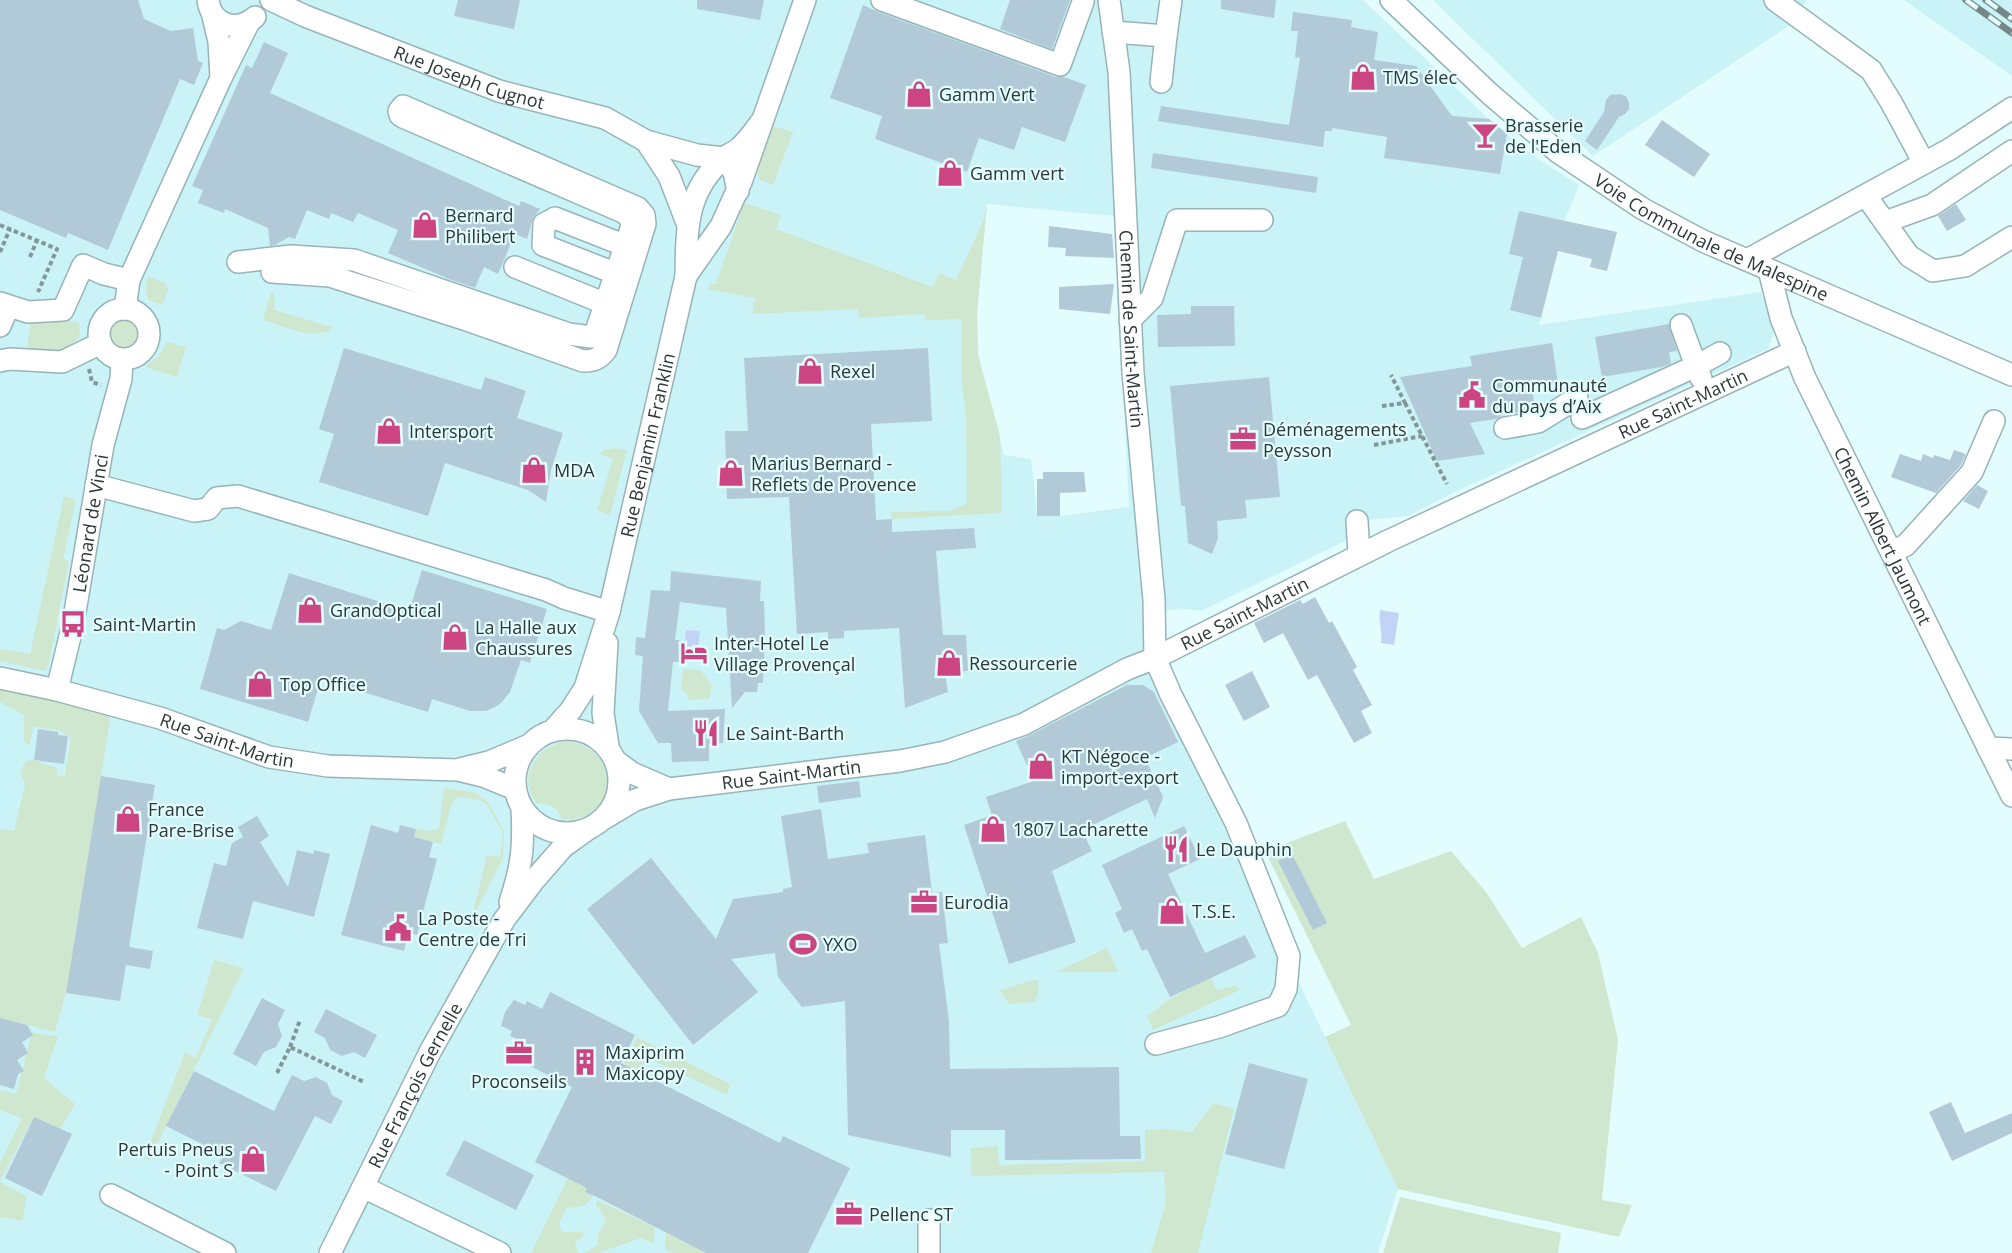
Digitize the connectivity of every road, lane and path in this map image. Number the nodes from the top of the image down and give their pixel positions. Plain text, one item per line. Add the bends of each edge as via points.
1 (805, 0) edge
2 (811, 0) edge
3 (882, 0) edge
4 (1109, 0) edge
5 (1171, 0) edge
6 (1391, 0) edge
7 (1775, 0) edge
8 (1083, 2) dead end
9 (211, 8) edge
10 (260, 9) edge
11 (297, 9) edge
12 (800, 21) junction
13 (1113, 32) junction
14 (1166, 36) junction
15 (221, 78) junction
16 (1161, 82) dead end
17 (2012, 108) edge
18 (761, 122) junction
19 (646, 141) junction
20 (2012, 151) edge
21 (724, 158) junction
22 (1924, 163) junction
23 (669, 176) junction
24 (738, 191) junction
25 (1866, 196) junction
26 (693, 200) junction
27 (727, 211) junction
28 (1262, 220) dead end
29 (1885, 222) junction
30 (687, 223) junction
31 (0, 225) edge
32 (10, 229) junction
33 (2012, 237) edge
34 (37, 240) junction
35 (626, 246) junction
36 (57, 249) dead end
37 (0, 252) edge
38 (30, 256) dead end
39 (1747, 260) junction
40 (238, 262) dead end
41 (515, 267) dead end
42 (1769, 270) junction
43 (272, 272) dead end
44 (616, 274) junction
45 (686, 276) junction
46 (129, 280) junction
47 (606, 304) junction
48 (125, 309) junction
49 (3, 312) edge
50 (1130, 320) junction
51 (1681, 325) dead end
52 (101, 343) junction
53 (1795, 351) junction
54 (1720, 353) dead end
55 (122, 359) junction
56 (0, 361) edge
57 (1696, 366) junction
58 (1391, 375) dead end
59 (2012, 375) edge
60 (1708, 392) junction
61 (1405, 403) junction
62 (1382, 406) dead end
63 (1994, 421) dead end
64 (1505, 428) dead end
65 (1422, 436) junction
66 (1374, 445) dead end
67 (1447, 484) dead end
68 (96, 485) junction
69 (1357, 521) dead end
70 (1892, 552) junction
71 (1359, 555) junction
72 (609, 612) junction
73 (1155, 658) junction
74 (0, 678) edge
75 (57, 690) junction
76 (553, 730) junction
77 (527, 746) junction
78 (1988, 748) junction
79 (2012, 750) edge
80 (612, 754) junction
81 (458, 770) junction
82 (669, 789) junction
83 (2012, 795) edge
84 (518, 799) junction
85 (596, 824) junction
86 (504, 920) junction
87 (300, 1020) dead end
88 (1156, 1044) dead end
89 (290, 1047) junction
90 (277, 1073) dead end
91 (364, 1082) dead end
92 (363, 1187) junction
93 (111, 1195) dead end
94 (929, 1220) dead end
95 (225, 1253) edge
96 (330, 1253) edge
97 (500, 1253) edge
98 (929, 1253) edge

1 - 12 street
2 - 12 street
3 - 8 street via 1060,66
4 - 13 street, Chemin de Saint-Martin
5 - 14 street
6 - 39 street, Voie Communale de Malespine via 1558,152 1642,209
7 - 22 street via 1871,70
9 - 10 street, Rue Joseph Cugnot via 226,25 242,25
9 - 15 street via 219,42
10 - 11 street, Rue Joseph Cugnot
10 - 15 street
11 - 19 street, Rue Joseph Cugnot via 499,91 605,118
12 - 18 street
13 - 14 street
13 - 50 street, Chemin de Saint-Martin via 1119,72
14 - 16 street
15 - 46 street
17 - 22 street
18 - 21 street via 748,139
18 - 24 street
19 - 21 street, Rue Joseph Cugnot
19 - 23 street, Rue Joseph Cugnot
20 - 29 street via 1932,205
21 - 24 street via 734,172
21 - 26 street
22 - 25 street
23 - 26 street, Rue Joseph Cugnot
23 - 30 street, Rue Joseph Cugnot
24 - 27 street
25 - 29 street
25 - 39 street
26 - 27 street
26 - 30 street
27 - 45 street
28 - 50 street via 1177,220 1152,298
29 - 33 street via 1909,256 1933,271 1965,266
30 - 45 street
31 - 32 path
32 - 34 path
32 - 37 path
34 - 36 path
34 - 38 path
35 - 43 street via 632,219 623,213 403,117 399,111 404,106 638,208 644,215 645,224 606,350 600,357 583,361 330,276
35 - 44 street
35 - 44 street via 555,218 544,224 543,245
39 - 42 street, Voie Communale de Malespine
40 - 47 street via 291,256 354,260 581,337 591,337 596,332
41 - 47 street
42 - 53 street, Chemin Albert Jaumont via 1781,318
42 - 59 street, Voie Communale de Malespine
44 - 47 street
45 - 72 street, Rue Benjamin Franklin
46 - 48 street
46 - 49 street via 82,265 63,310
48 - 52 street via 106,316 100,326
48 - 55 street via 142,316 149,334 141,352
50 - 73 street, Chemin de Saint-Martin via 1154,600
51 - 57 street
52 - 55 street via 106,351
52 - 56 street via 62,362
53 - 60 street, Rue Saint-Martin
53 - 70 street, Chemin Albert Jaumont
54 - 57 street
55 - 68 street, Léonard de Vinci via 121,379
57 - 60 street
57 - 64 street via 1538,422
58 - 61 path
60 - 71 street, Rue Saint-Martin
61 - 62 path
61 - 65 path
63 - 70 street via 1972,472 1906,545
65 - 66 path
65 - 67 path
68 - 72 street via 194,511 208,509 217,498 238,496
68 - 75 street, Léonard de Vinci via 73,624
69 - 71 street
70 - 78 street, Chemin Albert Jaumont
71 - 73 street, Rue Saint-Martin
72 - 76 street, Rue Benjamin Franklin via 585,688
72 - 80 street, Rue Benjamin Franklin via 603,713
73 - 82 street, Rue Saint-Martin via 1024,724 945,752
73 - 88 street via 1236,823 1289,956 1286,989 1278,1006
74 - 75 street, Rue Saint-Martin
75 - 81 street, Rue Saint-Martin via 160,718 269,757 328,766
76 - 77 street
76 - 80 street via 573,728 592,734
77 - 81 street, Rue Saint-Martin
77 - 84 street via 516,766
78 - 79 street
78 - 83 street, Chemin Albert Jaumont
80 - 82 street via 632,773
80 - 85 street via 621,782 616,802
81 - 84 street, Rue Saint-Martin via 483,776
82 - 85 street, Rue Saint-Martin via 635,800
84 - 85 street via 535,822 551,831 570,834
84 - 86 street via 524,836 520,872
85 - 86 street, Rue Saint-Martin via 563,847
86 - 92 street, Rue François Gernelle via 431,1050
87 - 89 path
89 - 90 path
89 - 91 path
92 - 96 street, Rue François Gernelle
92 - 97 street
93 - 95 street
94 - 98 street

